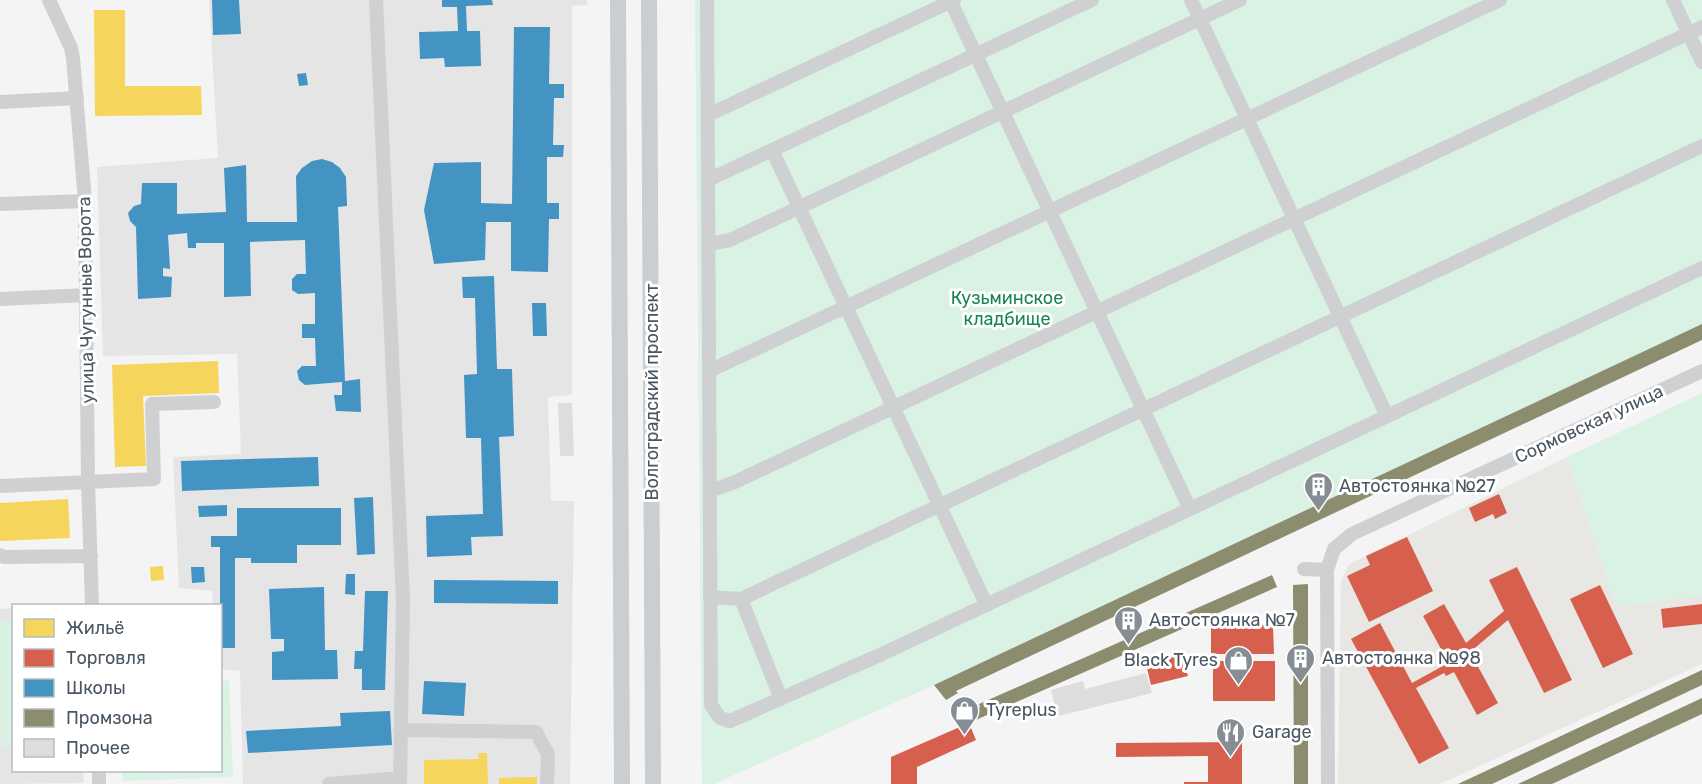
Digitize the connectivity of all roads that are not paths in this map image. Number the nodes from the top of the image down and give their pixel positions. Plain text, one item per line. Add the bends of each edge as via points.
1 (49, 0) edge
2 (376, 0) edge
3 (618, 0) edge
4 (649, 0) edge
5 (707, 0) edge
6 (952, 0) edge
7 (1092, 0) edge
8 (1191, 0) edge
9 (1240, 0) edge
10 (1500, 0) edge
11 (1673, 0) edge
12 (1200, 19) junction
13 (1702, 27) edge
14 (1688, 33) junction
15 (976, 55) junction
16 (1702, 62) edge
17 (77, 99) junction
18 (0, 102) edge
19 (1003, 112) junction
20 (708, 115) junction
21 (1248, 119) junction
22 (1702, 146) edge
23 (772, 150) junction
24 (708, 180) junction
25 (85, 201) junction
26 (0, 204) edge
27 (799, 207) junction
28 (1050, 212) junction
29 (1294, 218) junction
30 (709, 244) junction
31 (1702, 268) edge
32 (87, 295) junction
33 (0, 299) edge
34 (847, 308) junction
35 (1097, 311) junction
36 (1341, 316) junction
37 (1702, 371) edge
38 (709, 372) junction
39 (214, 402) dead end
40 (893, 407) junction
41 (1143, 409) junction
42 (1387, 416) junction
43 (88, 481) junction
44 (0, 486) edge
45 (710, 491) junction
46 (940, 505) junction
47 (1190, 508) junction
48 (0, 555) edge
49 (91, 556) junction
50 (1304, 569) dead end
51 (1327, 570) junction
52 (710, 597) junction
53 (741, 599) junction
54 (92, 604) edge
55 (986, 604) junction
56 (781, 699) junction
57 (400, 730) junction
58 (400, 781) edge
59 (329, 784) edge
60 (547, 784) edge
61 (622, 784) edge
62 (653, 784) edge
63 (1328, 784) edge

1 - 17 street, улица Чугунные Ворота via 70,48
2 - 57 street via 403,600
3 - 61 main road, Волгоградский проспект
4 - 62 main road, Волгоградский проспект
5 - 20 street
6 - 15 street
6 - 20 street
7 - 15 street
8 - 12 street
9 - 12 street
10 - 21 street
11 - 14 street
12 - 19 street
12 - 21 street
13 - 14 street
14 - 16 street
14 - 29 street
15 - 19 street
15 - 23 street
17 - 18 street
17 - 25 street, улица Чугунные Ворота
19 - 27 street
19 - 28 street
20 - 24 street
21 - 28 street
21 - 29 street
22 - 36 street
23 - 24 street
23 - 27 street
24 - 30 street
25 - 26 street
25 - 32 street, улица Чугунные Ворота
27 - 30 street via 730,240
27 - 34 street
28 - 34 street
28 - 35 street
29 - 35 street
29 - 36 street
30 - 38 street
31 - 42 street
32 - 33 street
32 - 43 street, улица Чугунные Ворота
34 - 38 street
34 - 40 street
35 - 40 street
35 - 41 street
36 - 41 street
36 - 42 street
37 - 51 street, Сормовская улица via 1353,534 1334,549
38 - 45 street
39 - 43 street via 152,404 154,479
40 - 45 street
40 - 46 street
41 - 46 street
41 - 47 street
42 - 47 street
43 - 44 street
43 - 49 street, улица Чугунные Ворота
45 - 52 street
46 - 53 street
46 - 55 street
47 - 55 street
48 - 49 street
49 - 54 street, улица Чугунные Ворота
50 - 51 street
51 - 63 street, Сормовская улица
52 - 53 street
52 - 56 street via 711,705 720,718 730,721
53 - 56 street
55 - 56 street
57 - 58 street
57 - 60 street via 536,732 548,754
58 - 59 street

